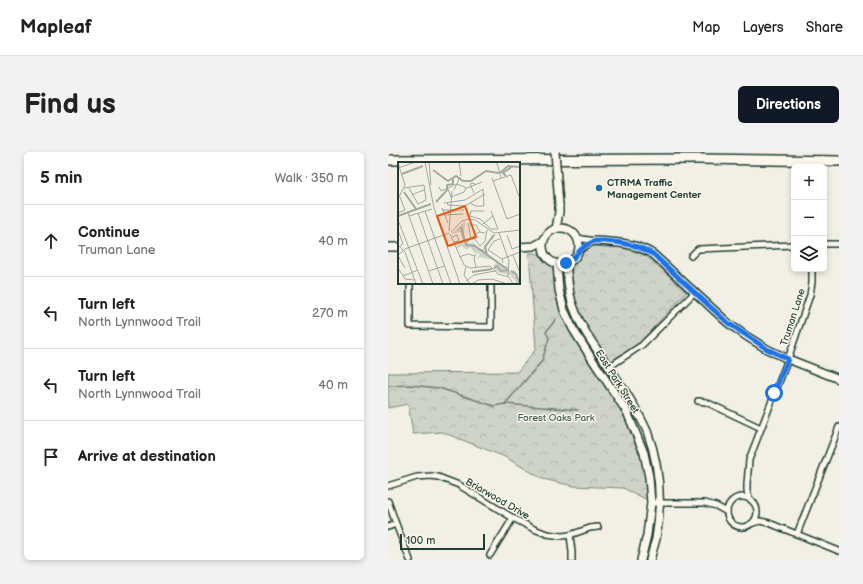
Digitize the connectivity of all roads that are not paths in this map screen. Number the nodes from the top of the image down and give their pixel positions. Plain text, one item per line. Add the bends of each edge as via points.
1 (555, 152) edge
2 (388, 160) edge
3 (839, 161) edge
4 (559, 208) junction
5 (556, 229) junction
6 (566, 229) junction
7 (577, 238) junction
8 (543, 241) junction
9 (595, 241) junction
10 (827, 244) edge
11 (839, 244) edge
12 (791, 245) edge
13 (534, 246) junction
14 (520, 247) edge
15 (544, 251) junction
16 (578, 251) junction
17 (691, 256) dead end
18 (566, 263) junction
19 (557, 264) junction
20 (812, 272) edge
21 (410, 284) edge
22 (491, 284) edge
23 (694, 293) junction
24 (788, 359) junction
25 (609, 367) junction
26 (839, 379) edge
27 (698, 401) dead end
28 (839, 427) edge
29 (761, 428) junction
30 (747, 484) junction
31 (388, 486) edge
32 (740, 497) junction
33 (749, 498) junction
34 (388, 501) edge
35 (650, 503) junction
36 (660, 503) junction
37 (729, 504) junction
38 (716, 506) junction
39 (757, 509) junction
40 (727, 512) junction
41 (513, 518) junction
42 (754, 523) junction
43 (769, 523) junction
44 (396, 524) junction
45 (388, 527) edge
46 (598, 527) dead end
47 (797, 534) junction
48 (570, 535) junction
49 (839, 551) edge
50 (490, 555) dead end
51 (410, 560) edge
52 (572, 560) edge
53 (641, 560) edge
54 (650, 560) edge

1 - 4 street, bridge
2 - 3 highway via 698,158
4 - 5 street
4 - 6 street
5 - 6 street
5 - 8 street via 548,233
6 - 7 street
7 - 9 street
7 - 16 street
8 - 13 street
8 - 15 street
9 - 16 street
9 - 23 street via 643,248 653,254
10 - 11 street
12 - 17 street via 698,249
13 - 14 street
13 - 15 street
15 - 19 street via 548,259
16 - 18 street via 574,259
18 - 19 street
18 - 25 street, East Park Street via 573,308 581,325
19 - 35 street, East Park Street via 564,310 573,329 627,412 642,446 647,462
20 - 24 street, Truman Lane via 810,295
21 - 22 street via 410,326 491,327
23 - 24 street via 728,323 767,349
23 - 25 street via 642,345
24 - 26 street
24 - 29 street, Truman Lane
25 - 36 street, East Park Street via 647,432 658,477
27 - 29 street via 706,402
28 - 47 street
29 - 30 street, Truman Lane via 749,460
30 - 32 street, Truman Lane
30 - 33 street, Truman Lane
31 - 41 street, Briarwood Drive via 417,477 438,477 459,485
32 - 33 street
32 - 37 street
33 - 39 street
34 - 44 street
35 - 36 street
35 - 53 street, East Park Street via 648,535
36 - 38 street via 705,503
36 - 54 street, East Park Street via 656,541
37 - 38 street
37 - 40 street
38 - 40 street
39 - 42 street
39 - 43 street
40 - 42 street via 730,522 734,525 744,527
41 - 48 street, Briarwood Drive via 548,534
41 - 50 street
42 - 43 street
43 - 47 street
44 - 45 street
44 - 51 street
46 - 48 street, Briarwood Drive
47 - 49 street
48 - 52 street

